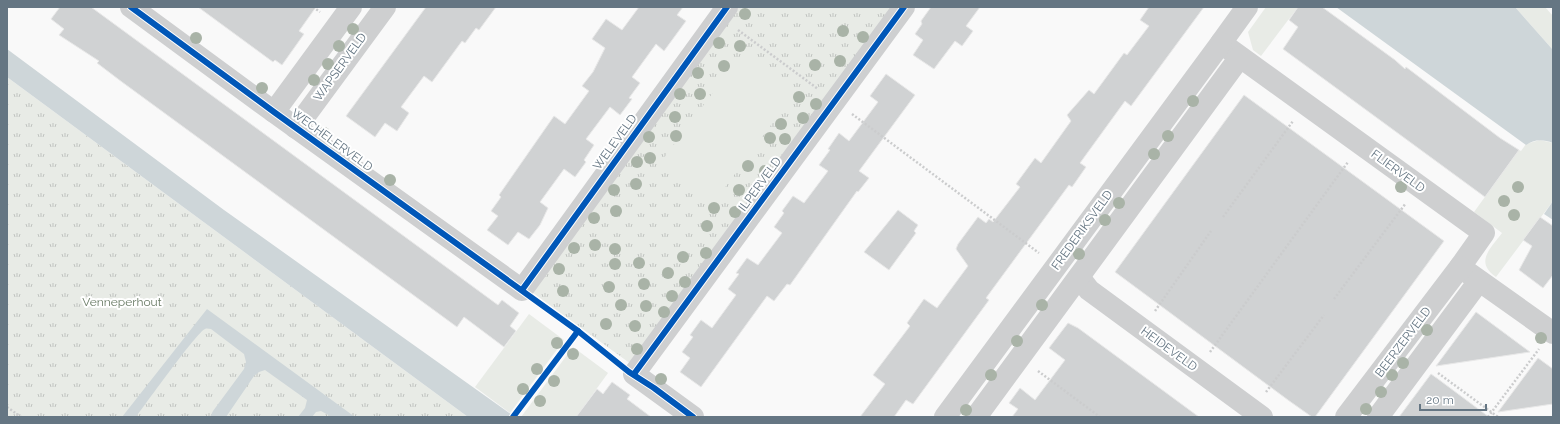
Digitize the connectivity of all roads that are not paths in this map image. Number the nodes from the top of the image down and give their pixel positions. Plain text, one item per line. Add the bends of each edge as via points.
1 (131, 7) edge
2 (351, 7) edge
3 (385, 7) edge
4 (904, 7) edge
5 (1247, 7) edge
6 (723, 12) edge
7 (1221, 42) junction
8 (1240, 57) junction
9 (274, 112) junction
10 (296, 128) junction
11 (1460, 266) junction
12 (1079, 277) junction
13 (1479, 281) junction
14 (522, 290) joint
15 (1546, 341) edge
16 (1257, 414) edge
17 (693, 417) edge
18 (945, 417) edge
19 (976, 417) edge
20 (1346, 417) edge
21 (1378, 417) edge

1 - 9 street, WECHELERVELD
2 - 9 street
3 - 10 street, WAPSERVELD
4 - 17 street, ILPERVELD via 634,374
5 - 7 street
6 - 14 street, WELEVELD
7 - 8 street, FLIERVELD
7 - 18 street, FREDERIKSVELD
8 - 11 street, FLIERVELD via 1484,233
8 - 12 street
9 - 10 street, WECHELERVELD
10 - 14 street, WECHELERVELD
11 - 13 street
11 - 20 street, BEERZERVELD
12 - 16 street, HEIDEVELD via 1089,290
12 - 19 street
13 - 15 street
13 - 21 street, BEERZERVELD

